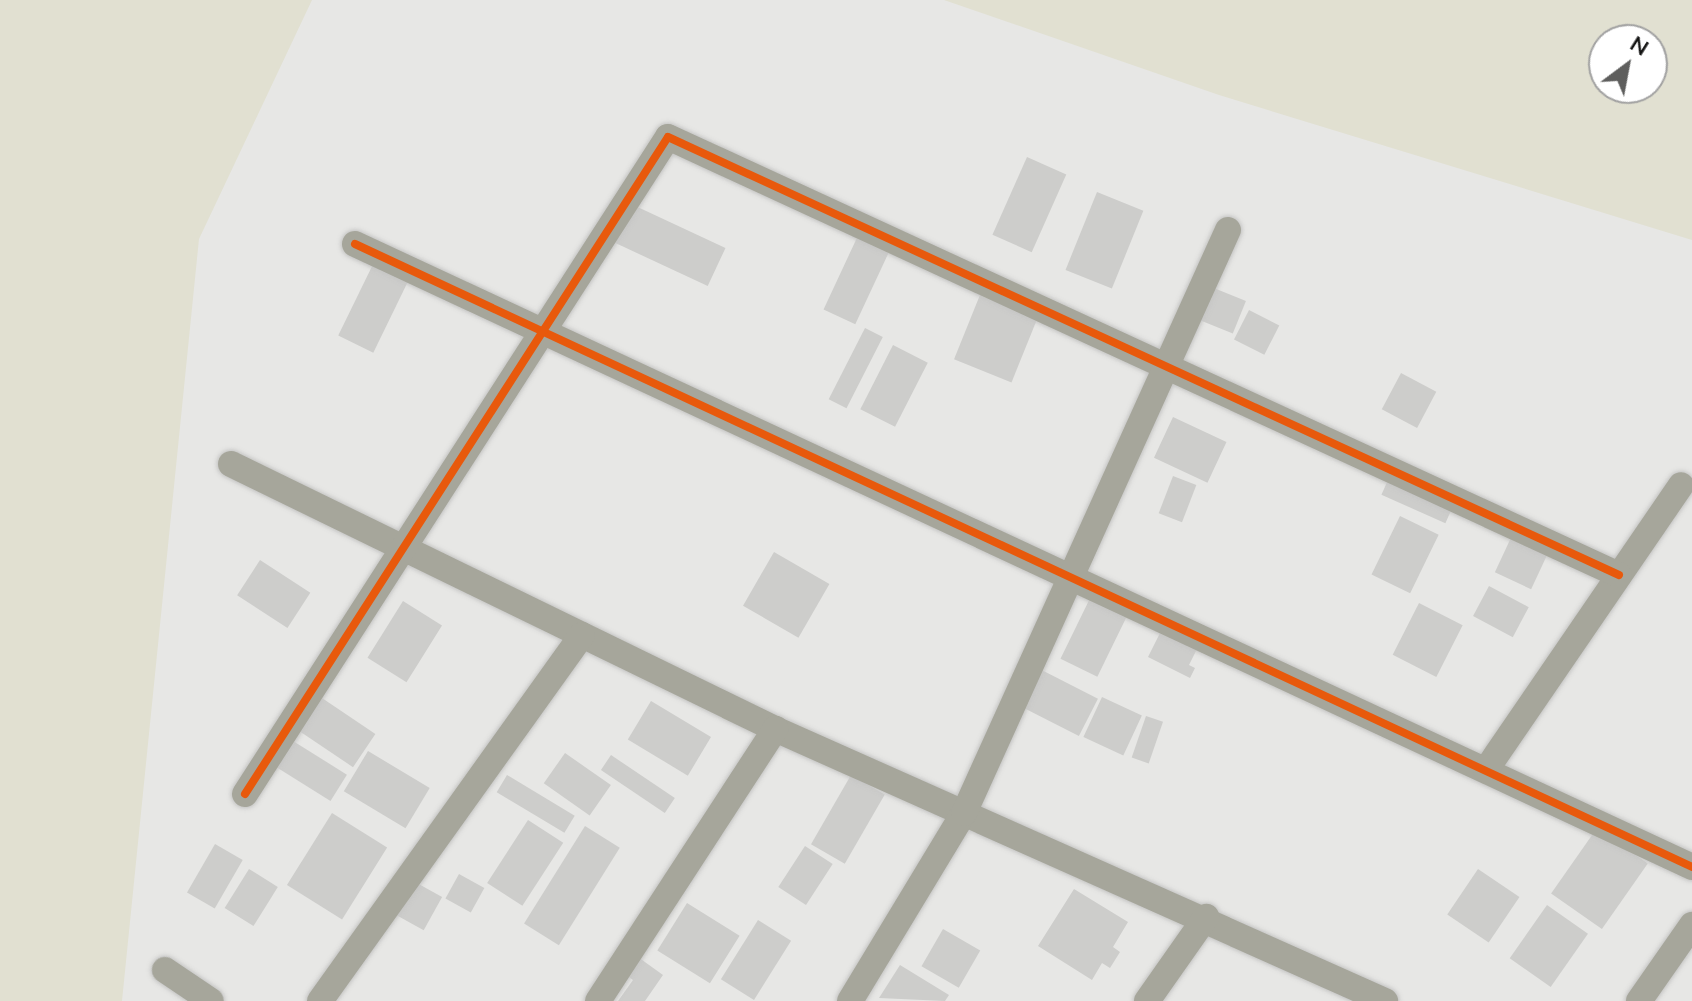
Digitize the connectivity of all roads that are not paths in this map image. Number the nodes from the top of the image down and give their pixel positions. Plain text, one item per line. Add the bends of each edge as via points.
1 (1228, 230) dead end
2 (355, 244) dead end
3 (542, 332) junction
4 (1167, 367) junction
5 (231, 464) dead end
6 (1681, 485) dead end
7 (403, 548) junction
8 (1619, 575) junction
9 (1072, 577) junction
10 (582, 635) junction
11 (775, 729) junction
12 (1486, 770) junction
13 (245, 794) dead end
14 (964, 813) junction
15 (1692, 867) edge
16 (1206, 917) junction
17 (1692, 925) edge
18 (165, 970) dead end
19 (211, 1001) edge
20 (320, 1001) edge
21 (598, 1001) edge
22 (850, 1001) edge
23 (1147, 1001) edge
24 (1385, 1001) edge
25 (1639, 1001) edge

1 - 4 street
2 - 3 street
3 - 4 street via 668,137
3 - 7 street
3 - 9 street
4 - 8 street
4 - 9 street
5 - 7 street
6 - 8 street
7 - 10 street
7 - 13 street
8 - 12 street
9 - 12 street
9 - 14 street
10 - 11 street
10 - 20 street
11 - 14 street
11 - 21 street
12 - 15 street
14 - 16 street
14 - 22 street
16 - 23 street
16 - 24 street
17 - 25 street
18 - 19 street

